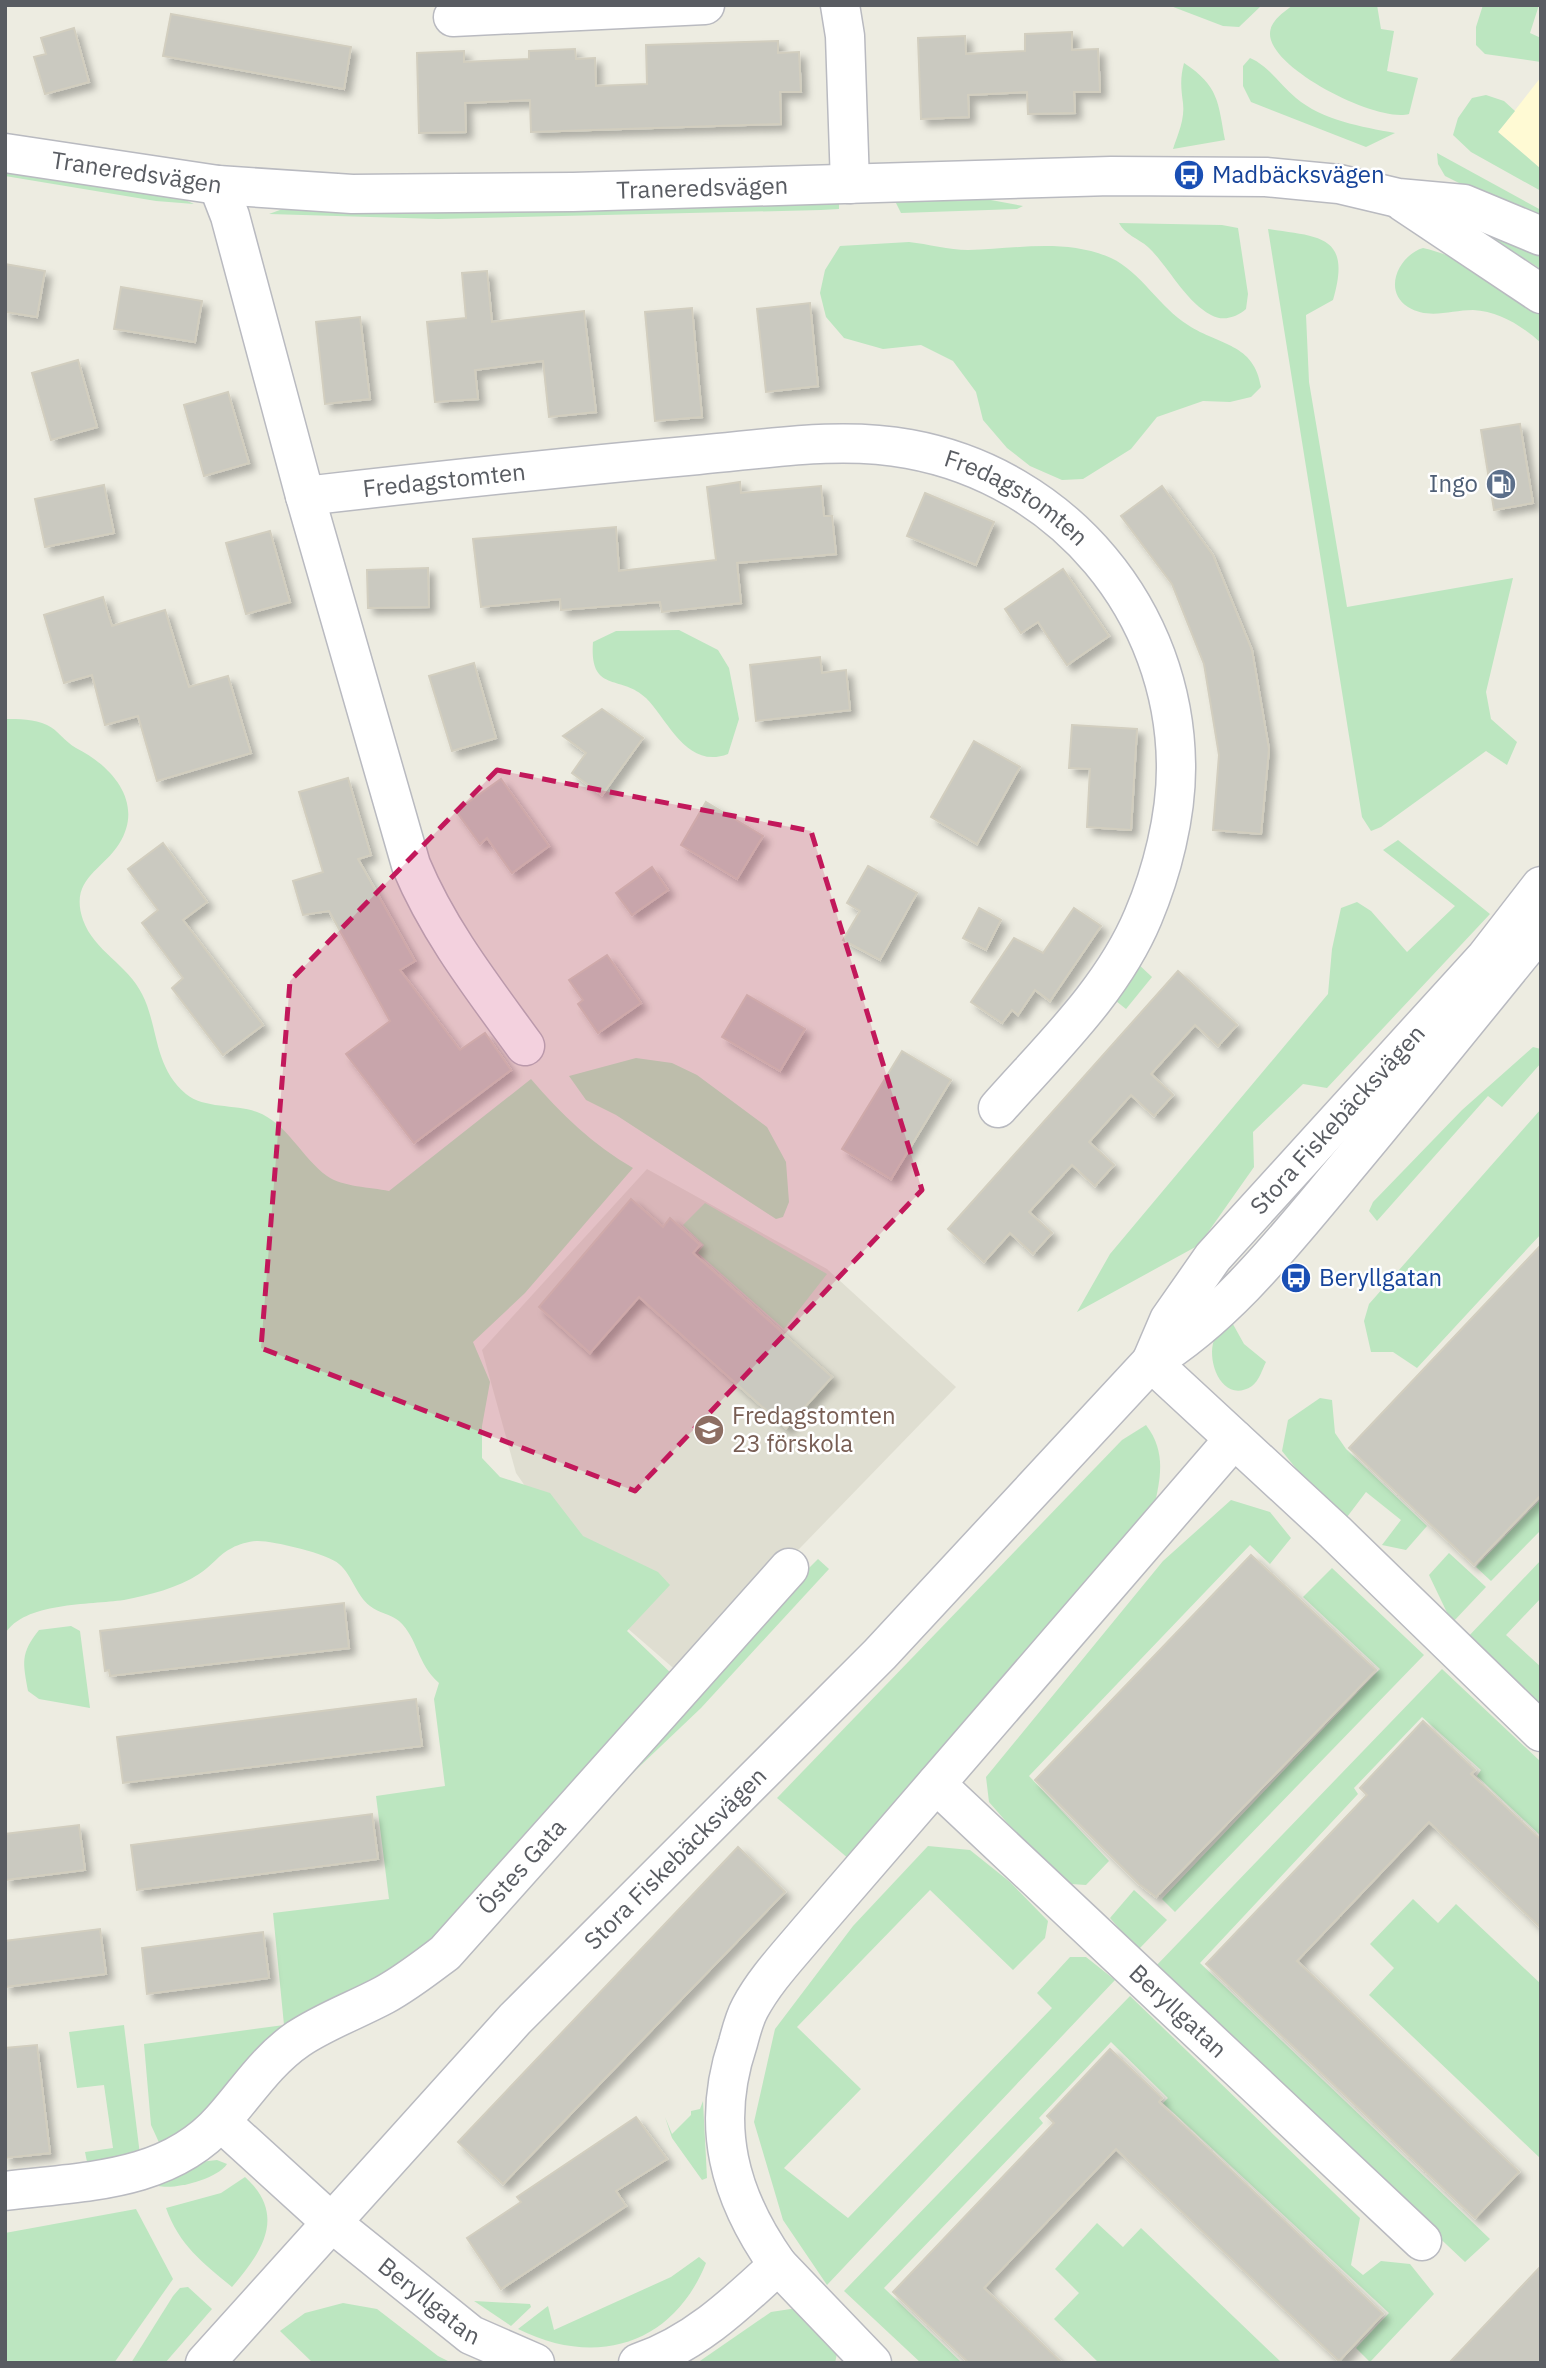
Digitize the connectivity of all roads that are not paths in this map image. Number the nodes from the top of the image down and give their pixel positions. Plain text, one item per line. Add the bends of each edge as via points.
1 (705, 5) edge
2 (841, 5) edge
3 (453, 17) dead end
4 (5, 153) edge
5 (850, 184) junction
6 (218, 185) junction
7 (1398, 198) junction
8 (1541, 236) edge
9 (1541, 294) edge
10 (305, 496) junction
11 (1541, 886) edge
12 (1541, 929) edge
13 (525, 1046) dead end
14 (998, 1108) dead end
15 (1151, 1362) junction
16 (1234, 1439) junction
17 (789, 1568) dead end
18 (1541, 1732) edge
19 (936, 1784) junction
20 (221, 2122) junction
21 (5, 2191) edge
22 (331, 2223) junction
23 (1422, 2241) dead end
24 (778, 2265) junction
25 (205, 2363) edge
26 (535, 2363) edge
27 (638, 2363) edge
28 (872, 2363) edge

1 - 3 street
2 - 5 street
4 - 6 street, Traneredsvägen
5 - 6 street, Traneredsvägen via 457,195
5 - 7 street, Traneredsvägen via 1098,176 1266,177 1339,184
6 - 10 street
7 - 8 street, Traneredsvägen via 1464,204
7 - 9 street, Traneredsvägen
10 - 13 street via 411,866 457,952
10 - 14 street, Fredagstomten via 534,470 862,444 908,449 962,463 1027,493 1064,520 1098,554 1129,596 1146,630 1162,669 1174,722 1177,771 1170,828 1142,920 1105,986
11 - 15 street, Stora Fiskebäcksvägen via 1486,957 1213,1257 1169,1320
12 - 15 street, Stora Fiskebäcksvägen via 1306,1215 1189,1339
15 - 16 street
15 - 22 street, Stora Fiskebäcksvägen via 880,1654 571,1960
16 - 18 street
16 - 19 street
17 - 20 street, Östes Gata via 445,1953 386,1994 292,2044 250,2083
19 - 23 street, Beryllgatan
19 - 24 street via 771,1975 749,2009 729,2070 724,2122 738,2196
20 - 21 street, Östes Gata via 182,2154 151,2170
20 - 22 street
22 - 25 street, Stora Fiskebäcksvägen
22 - 26 street, Beryllgatan via 471,2335
24 - 27 street via 700,2333
24 - 28 street

